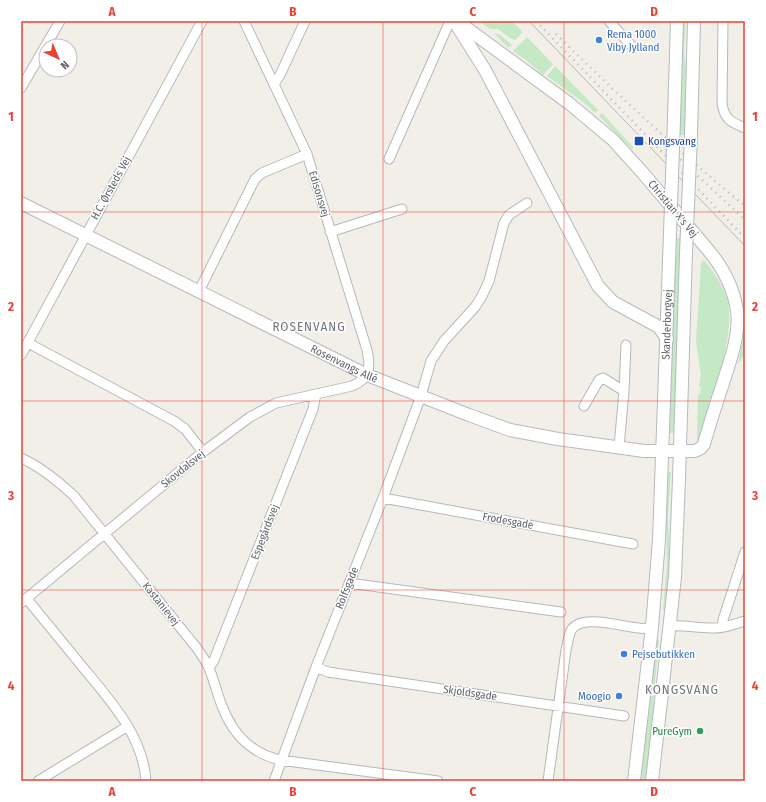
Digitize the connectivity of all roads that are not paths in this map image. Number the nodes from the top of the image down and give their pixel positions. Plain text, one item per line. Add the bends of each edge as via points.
1 (60, 21) edge
2 (202, 21) edge
3 (244, 21) edge
4 (305, 21) edge
5 (450, 21) edge
6 (456, 21) edge
7 (609, 21) edge
8 (677, 21) edge
9 (694, 21) edge
10 (723, 21) edge
11 (631, 45) dead end
12 (274, 84) junction
13 (21, 88) edge
14 (745, 128) edge
15 (307, 154) junction
16 (389, 159) dead end
17 (21, 202) edge
18 (527, 202) dead end
19 (402, 209) dead end
20 (330, 232) junction
21 (85, 235) junction
22 (199, 291) junction
23 (667, 339) junction
24 (28, 343) junction
25 (626, 345) dead end
26 (21, 355) edge
27 (368, 375) junction
28 (624, 391) junction
29 (316, 394) junction
30 (420, 396) junction
31 (584, 406) dead end
32 (619, 447) junction
33 (663, 451) junction
34 (680, 451) junction
35 (203, 452) junction
36 (21, 458) edge
37 (383, 498) junction
38 (105, 534) junction
39 (634, 544) dead end
40 (745, 552) edge
41 (349, 583) junction
42 (24, 601) edge
43 (561, 612) dead end
44 (745, 621) edge
45 (670, 626) junction
46 (652, 627) junction
47 (722, 628) junction
48 (316, 667) junction
49 (209, 668) junction
50 (558, 706) junction
51 (624, 716) dead end
52 (128, 726) junction
53 (280, 760) junction
54 (38, 781) edge
55 (146, 781) edge
56 (274, 781) edge
57 (438, 781) edge
58 (548, 781) edge
59 (634, 781) edge
60 (652, 781) edge

1 - 13 street
2 - 21 street, H.C. Ørsteds Vej
3 - 12 street, Edisonsvej
4 - 12 street
5 - 16 street
6 - 23 street, Christian X's Vej via 485,70 598,286 613,302 659,327
6 - 34 street, Christian X's Vej via 570,104 612,140 709,251 724,274 733,292 737,312 731,358 704,444 695,451
7 - 11 street
8 - 23 street, Skanderborgvej, bridge
9 - 34 street, Skanderborgvej, bridge
10 - 14 street via 722,104 724,113 731,122
12 - 15 street, Edisonsvej
15 - 20 street, Edisonsvej
15 - 22 street via 262,173 255,179
17 - 21 street, Rosenvangs Allé
18 - 30 street, Rolfsgade via 509,215 504,223 485,291 475,307 436,351
19 - 20 street
20 - 27 street, Edisonsvej via 367,350 370,362
21 - 22 street, Rosenvangs Allé
21 - 24 street, H.C. Ørsteds Vej
22 - 27 street, Rosenvangs Allé
23 - 33 street, Skanderborgvej
24 - 26 street, H.C. Ørsteds Vej
24 - 35 street via 174,421 185,429
25 - 28 street
27 - 29 street, Skovdalsvej via 352,386
27 - 30 street, Rosenvangs Allé
28 - 31 street via 603,378 599,380
28 - 32 street
29 - 35 street, Skovdalsvej via 264,408
29 - 49 street, Espegårdsvej via 313,409
30 - 32 street, Rosenvangs Allé via 510,430
30 - 37 street, Rolfsgade
32 - 33 street, Rosenvangs Allé
33 - 34 street, Christian X's Vej
33 - 46 street, Skanderborgvej
34 - 45 street, Skanderborgvej
35 - 38 street, Skovdalsvej
36 - 38 street, Kastanievej via 42,469 60,483
37 - 39 street, Frodesgade
37 - 41 street, Rolfsgade
38 - 42 street, Skovdalsvej
38 - 49 street, Kastanievej via 196,647
40 - 47 street via 722,620
41 - 43 street
41 - 48 street, Rolfsgade
42 - 52 street via 114,706
44 - 47 street
45 - 46 street
45 - 47 street
45 - 60 street, Skanderborgvej
46 - 50 street via 590,622 576,625 569,636
46 - 59 street, Skanderborgvej
48 - 50 street, Skjoldsgade via 328,672
48 - 53 street, Rolfsgade
49 - 53 street, Kastanievej via 222,707 241,738 264,756
50 - 51 street, Skjoldsgade
50 - 58 street
52 - 54 street
52 - 55 street via 143,759
53 - 56 street, Rolfsgade
53 - 57 street, Kastanievej

